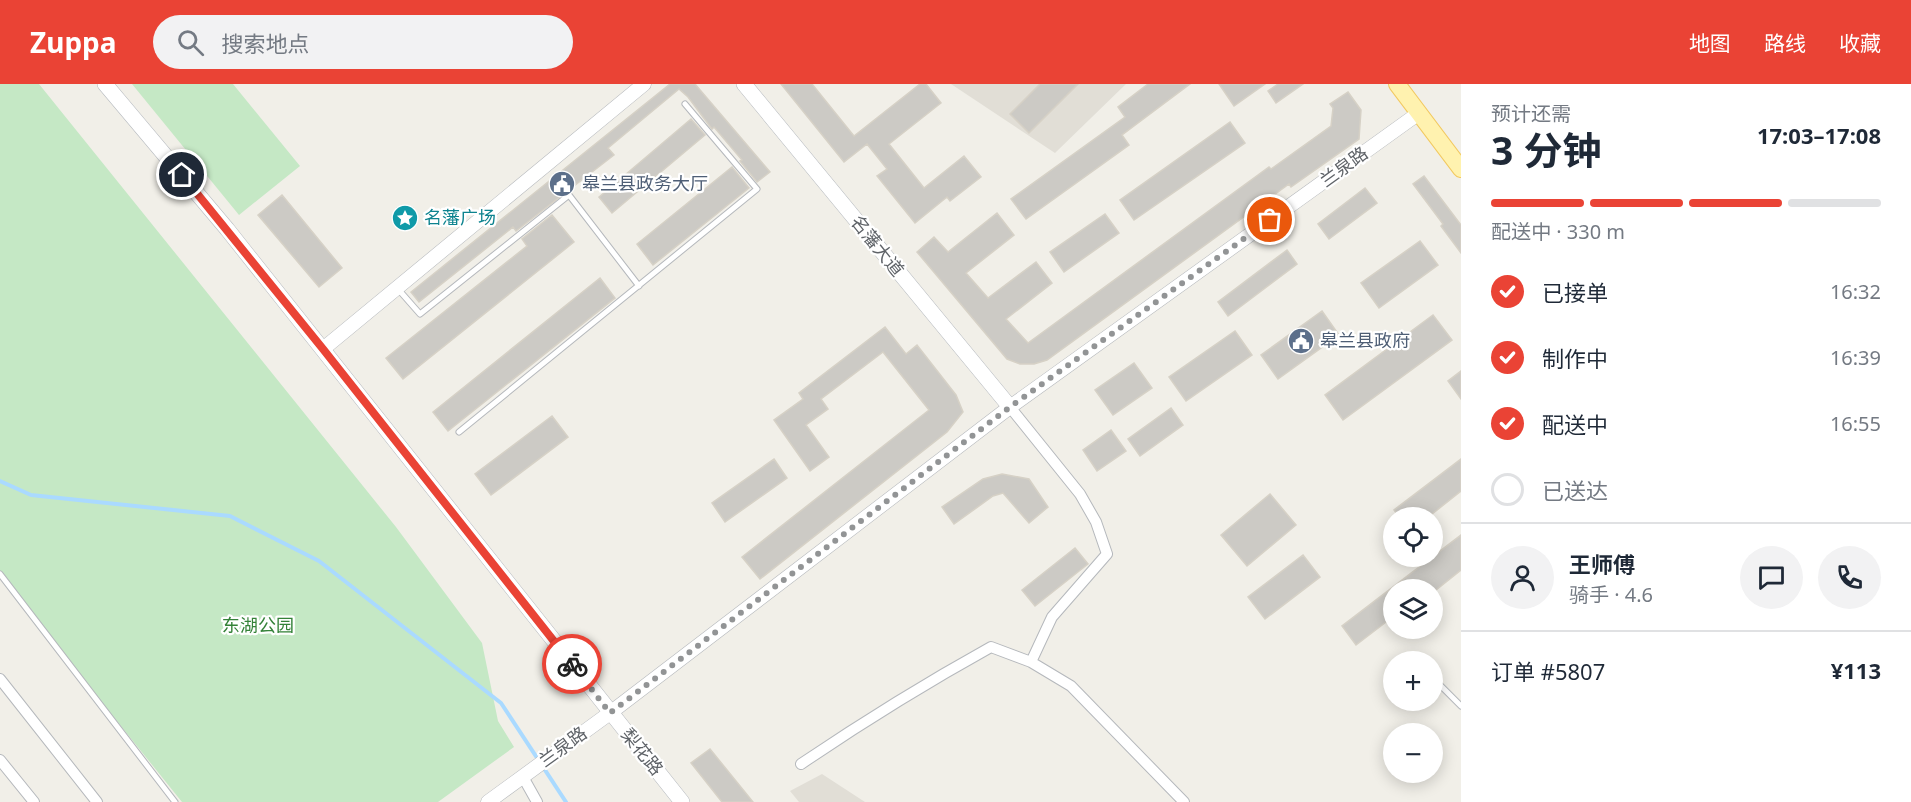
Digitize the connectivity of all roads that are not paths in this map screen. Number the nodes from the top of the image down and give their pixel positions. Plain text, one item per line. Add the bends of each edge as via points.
1 (105, 84) edge
2 (644, 84) edge
3 (744, 84) edge
4 (1397, 84) edge
5 (685, 104) dead end
6 (1419, 113) junction
7 (1461, 169) edge
8 (639, 286) junction
9 (397, 287) junction
10 (323, 349) junction
11 (1010, 407) junction
12 (459, 432) dead end
13 (0, 574) edge
14 (1031, 662) junction
15 (2, 685) edge
16 (1443, 688) edge
17 (1461, 706) edge
18 (610, 713) junction
19 (0, 760) edge
20 (801, 764) dead end
21 (527, 773) junction
22 (34, 802) edge
23 (98, 802) edge
24 (175, 802) edge
25 (488, 802) edge
26 (537, 802) edge
27 (682, 802) edge
28 (1184, 802) edge

1 - 10 main road, 梨花路
2 - 9 street
3 - 11 main road, 名藩大道
4 - 6 main road
5 - 8 lane via 757,189
6 - 7 main road
6 - 11 street, 兰泉路
8 - 9 lane via 568,195 420,314
8 - 12 lane
9 - 10 street
10 - 18 main road, 梨花路
11 - 14 street via 1080,494 1096,522 1107,554 1052,617
11 - 18 street, 兰泉路
13 - 24 lane
14 - 20 street via 991,647 930,681
14 - 28 street via 1071,686
15 - 23 street
16 - 17 lane
18 - 21 street, 兰泉路
18 - 27 main road, 梨花路
19 - 22 street
21 - 25 street, 兰泉路
21 - 26 street

